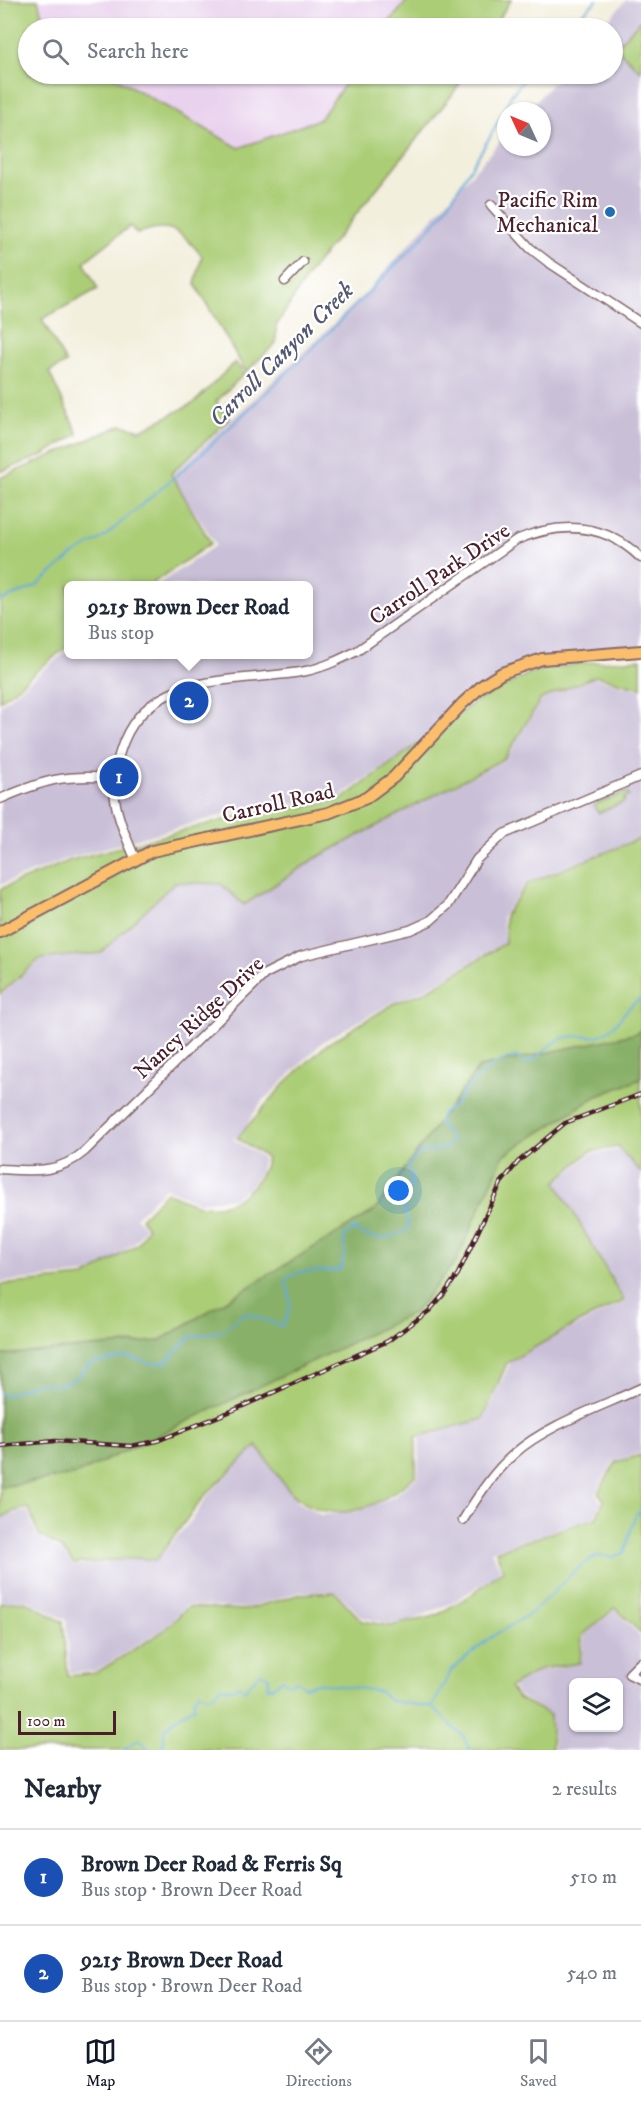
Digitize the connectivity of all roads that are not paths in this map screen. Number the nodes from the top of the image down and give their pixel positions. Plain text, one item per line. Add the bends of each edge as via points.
1 (490, 205) dead end
2 (303, 262) dead end
3 (285, 281) dead end
4 (641, 323) edge
5 (641, 558) edge
6 (641, 651) edge
7 (641, 776) edge
8 (113, 778) junction
9 (0, 799) edge
10 (135, 858) junction
11 (0, 932) edge
12 (0, 1169) edge
13 (641, 1388) edge
14 (463, 1520) dead end
15 (641, 1662) edge
16 (641, 1680) edge

1 - 4 street via 530,248
2 - 3 street
5 - 8 street, Carroll Park Drive via 620,541 596,531 560,527 516,540 334,663 290,673 196,684 161,698 127,734
6 - 10 main road, Carroll Road via 542,659 502,673 463,703 385,784 344,808 168,846
7 - 12 street, Nancy Ridge Drive via 504,834 477,859 448,905 430,921 410,930 301,956 265,974 68,1165 37,1172
8 - 9 street via 64,776
8 - 10 street via 119,820
10 - 11 main road, Carroll Road
13 - 14 street via 546,1432 515,1453 488,1482
15 - 16 street via 629,1674

